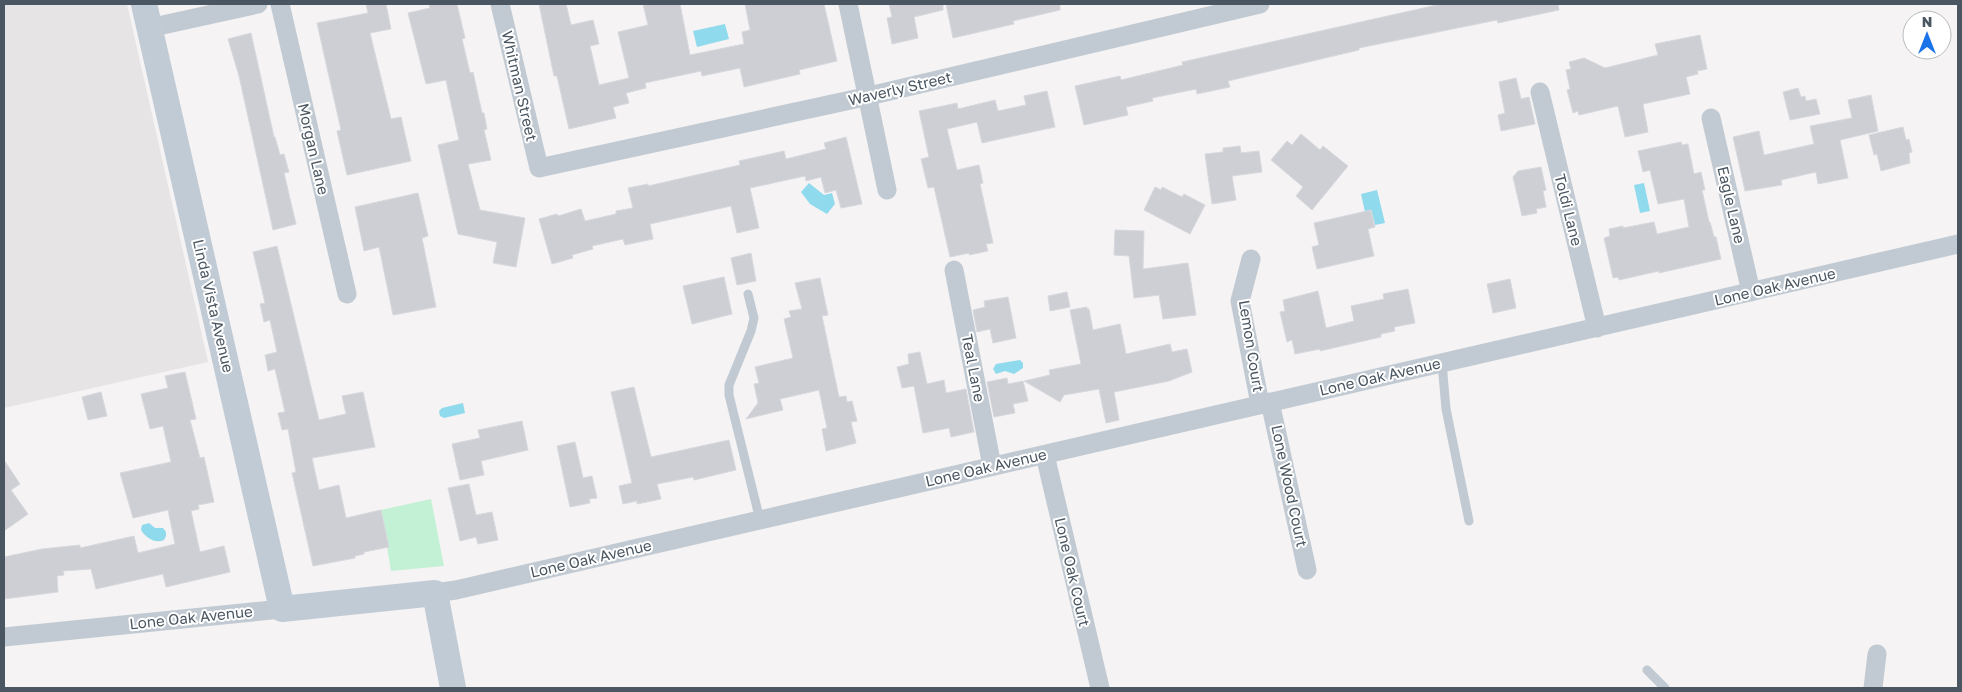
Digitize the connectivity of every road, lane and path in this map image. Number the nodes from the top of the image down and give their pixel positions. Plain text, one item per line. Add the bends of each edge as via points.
1 (258, 4) edge
2 (280, 4) edge
3 (500, 4) edge
4 (848, 4) edge
5 (1260, 4) edge
6 (146, 16) edge
7 (1540, 92) dead end
8 (869, 96) junction
9 (1711, 118) dead end
10 (538, 168) joint
11 (887, 190) dead end
12 (1958, 244) edge
13 (1252, 259) dead end
14 (954, 270) dead end
15 (1751, 292) junction
16 (347, 294) dead end
17 (748, 294) dead end
18 (1596, 328) junction
19 (1442, 363) junction
20 (1265, 403) junction
21 (1045, 455) junction
22 (992, 466) junction
23 (760, 520) junction
24 (1469, 521) dead end
25 (1307, 570) dead end
26 (435, 593) junction
27 (282, 609) junction
28 (4, 637) edge
29 (1877, 654) dead end
30 (1647, 670) dead end
31 (453, 688) edge
32 (1100, 688) edge
33 (1664, 688) edge
34 (1873, 688) edge

1 - 6 street
2 - 16 street, Morgan Lane
3 - 10 street, Whitman Street
4 - 8 street
5 - 8 street, Waverly Street
6 - 27 street, Linda Vista Avenue
7 - 18 street, Toldi Lane
8 - 10 street, Waverly Street
8 - 11 street
9 - 15 street, Eagle Lane
12 - 15 street, Lone Oak Avenue
13 - 20 street, Lemon Court via 1240,301
14 - 22 street, Teal Lane
15 - 18 street, Lone Oak Avenue
17 - 23 lane via 754,318 728,385
18 - 19 street, Lone Oak Avenue
19 - 20 street, Lone Oak Avenue
19 - 24 lane via 1446,409
20 - 21 street, Lone Oak Avenue
20 - 25 street, Lone Wood Court
21 - 22 street, Lone Oak Avenue
21 - 32 street, Lone Oak Court
22 - 23 street, Lone Oak Avenue
23 - 26 street, Lone Oak Avenue
26 - 27 street, Lone Oak Avenue
26 - 31 street
27 - 28 street, Lone Oak Avenue
29 - 34 street
30 - 33 lane

